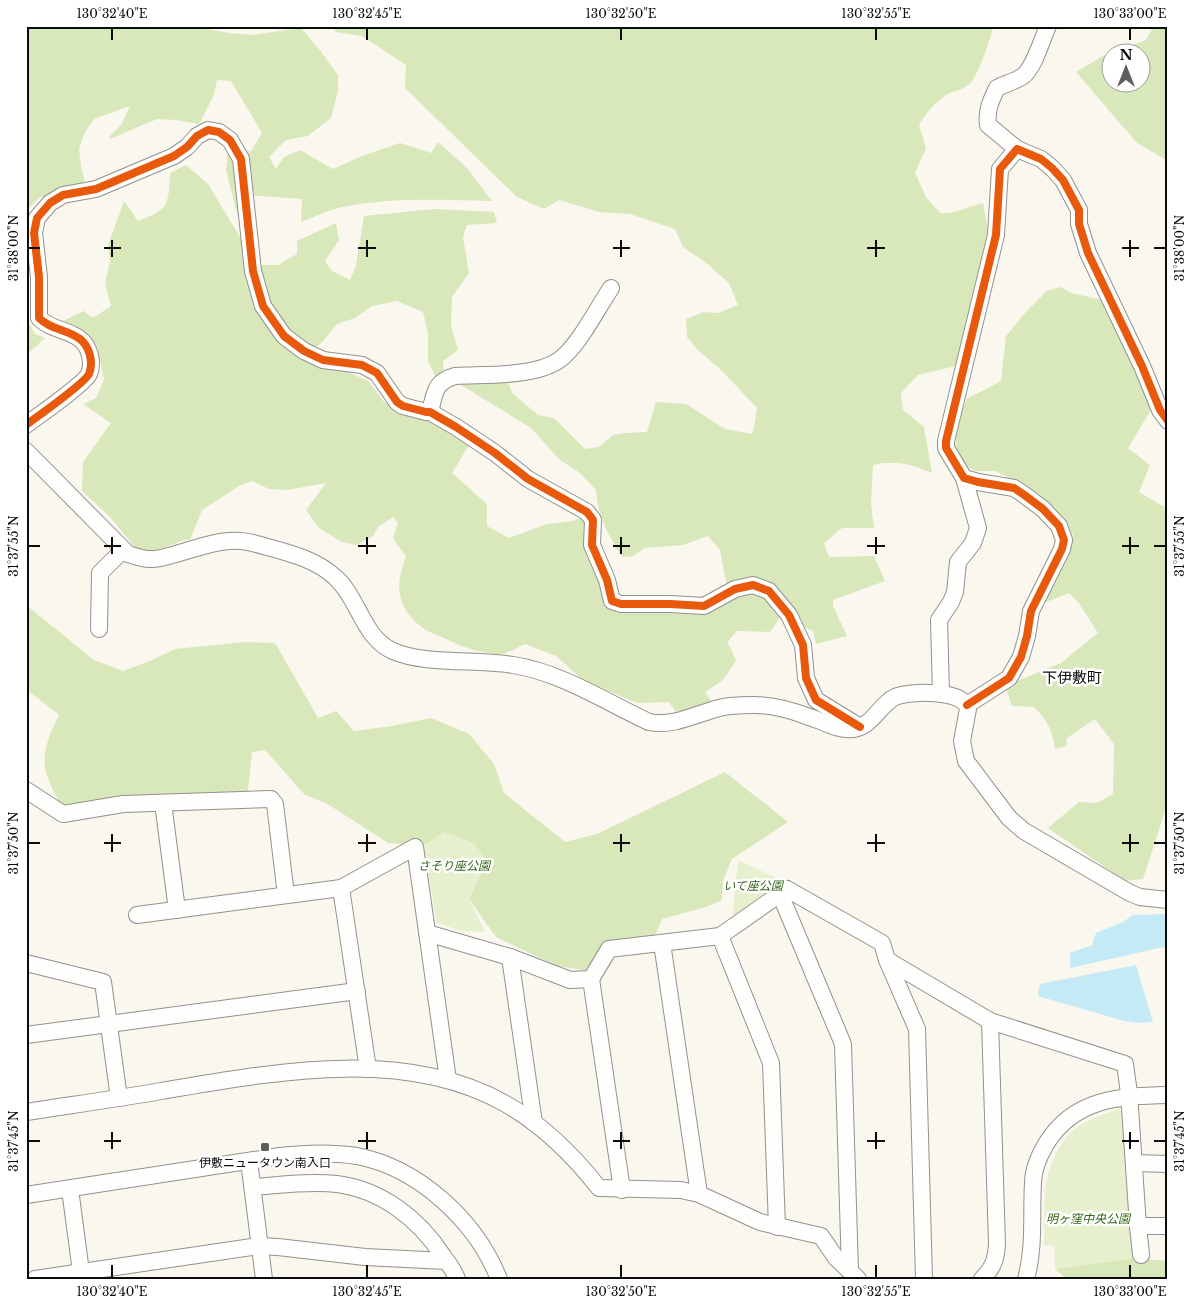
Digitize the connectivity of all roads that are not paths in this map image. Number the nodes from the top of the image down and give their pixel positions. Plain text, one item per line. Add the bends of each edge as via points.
1 (1048, 26) edge
2 (1017, 149) junction
3 (611, 288) dead end
4 (430, 412) junction
5 (1168, 422) edge
6 (26, 425) edge
7 (26, 451) edge
8 (964, 478) junction
9 (123, 550) junction
10 (99, 629) dead end
11 (941, 694) junction
12 (967, 705) junction
13 (860, 727) junction
14 (26, 790) edge
15 (163, 803) junction
16 (341, 888) junction
17 (780, 894) junction
18 (286, 895) junction
19 (1168, 900) edge
20 (176, 910) junction
21 (137, 915) dead end
22 (427, 933) junction
23 (720, 936) junction
24 (662, 943) junction
25 (510, 957) junction
26 (887, 960) junction
27 (26, 963) edge
28 (591, 979) junction
29 (357, 991) junction
30 (990, 1021) junction
31 (109, 1023) junction
32 (26, 1035) edge
33 (368, 1069) junction
34 (448, 1080) junction
35 (1168, 1095) edge
36 (1130, 1097) junction
37 (119, 1098) junction
38 (26, 1112) edge
39 (534, 1123) junction
40 (249, 1161) junction
41 (1134, 1163) junction
42 (1168, 1164) edge
43 (253, 1187) junction
44 (70, 1189) junction
45 (622, 1190) junction
46 (699, 1194) junction
47 (26, 1195) edge
48 (1138, 1226) junction
49 (1168, 1226) edge
50 (777, 1227) junction
51 (258, 1246) junction
52 (1141, 1255) dead end
53 (446, 1261) junction
54 (80, 1272) junction
55 (854, 1275) edge
56 (35, 1279) edge
57 (264, 1279) edge
58 (457, 1279) edge
59 (499, 1279) edge
60 (924, 1279) edge
61 (982, 1279) edge
62 (1026, 1279) edge

1 - 2 street via 1028,71 997,88 989,105 988,126
2 - 5 street via 1041,159 1063,180 1079,210 1079,224 1088,253
2 - 8 street via 1000,168 996,235 946,441 946,448
3 - 4 street via 572,346 557,361 537,371 445,379 438,384
4 - 6 street via 397,402 377,373 362,365 323,360 284,336 263,306 253,271 241,159 230,140 219,132 208,130 174,156 96,190 63,196 50,202 38,218 34,233 39,318 87,344 90,364 89,374
4 - 13 street via 495,453 528,480 587,512 593,520 592,545 612,601 621,604 704,606 735,589 753,585 769,591 789,615 803,645 806,678 816,700
7 - 9 street
8 - 11 street via 978,528 973,543 958,562 955,592 940,620
8 - 12 street via 1014,488 1060,526 1064,540 1031,611 1021,657 1010,678
9 - 10 street via 100,574
9 - 13 street via 149,560 237,540 302,558 319,565 338,579 354,601 370,633 381,645 394,652 530,668 649,722 673,722 721,708 755,705 783,709 842,728
11 - 12 street via 954,695
11 - 13 street via 896,697
12 - 19 street via 968,717 962,741 966,761 1017,826 1124,890 1140,897
14 - 15 street via 62,814 123,804
15 - 18 street via 271,799 276,804
15 - 20 street
16 - 18 street
16 - 22 street via 415,847
16 - 29 street
17 - 23 street
17 - 26 street via 787,889 882,943
17 - 55 street via 844,1044
18 - 20 street
20 - 21 street
22 - 25 street
22 - 34 street
23 - 24 street
23 - 50 street via 772,1063
24 - 28 street via 609,950
24 - 46 street
25 - 28 street via 570,980
25 - 39 street
26 - 30 street
26 - 60 street via 918,1028
27 - 31 street via 103,982
28 - 45 street
29 - 31 street
29 - 33 street
30 - 36 street via 1124,1064
30 - 61 street via 997,1255 991,1270
31 - 32 street
31 - 37 street
33 - 34 street via 389,1069
33 - 37 street via 257,1075
34 - 39 street via 483,1092
35 - 36 street
36 - 41 street
36 - 62 street via 1097,1102 1075,1113 1059,1127 1040,1155 1032,1182 1032,1253
37 - 38 street
39 - 45 street via 553,1137 599,1188
40 - 43 street
40 - 44 street
40 - 59 street via 311,1153 357,1157 408,1176 454,1211 480,1242
41 - 42 street
41 - 48 street
43 - 51 street
43 - 53 street via 317,1183 361,1190 405,1213 424,1230
44 - 47 street
44 - 54 street
45 - 46 street via 681,1190
46 - 50 street
48 - 49 street
48 - 52 street
50 - 55 street via 821,1236 836,1258
51 - 53 street
51 - 54 street
51 - 57 street
53 - 58 street
54 - 56 street

